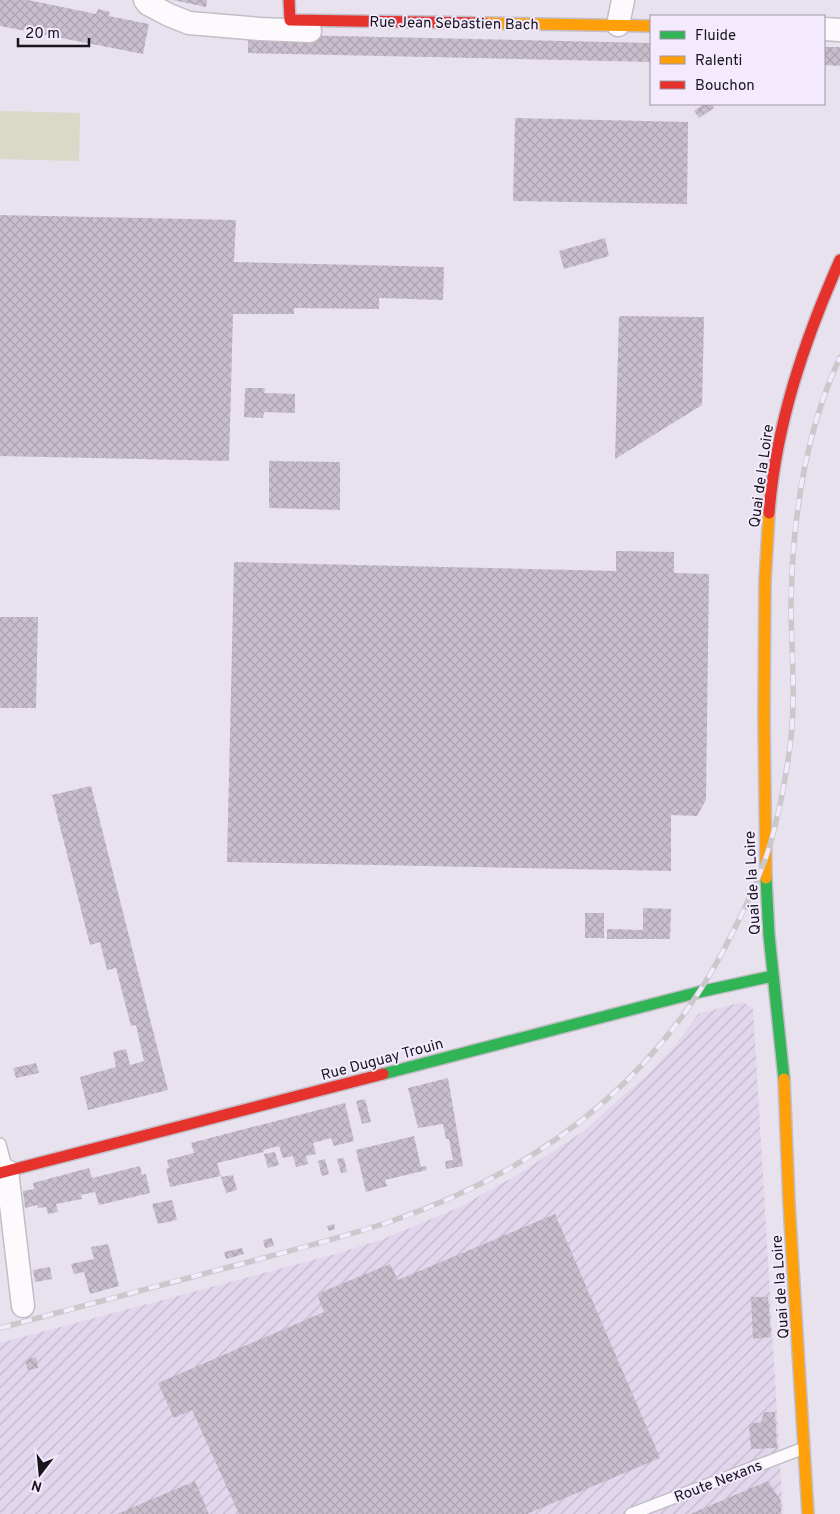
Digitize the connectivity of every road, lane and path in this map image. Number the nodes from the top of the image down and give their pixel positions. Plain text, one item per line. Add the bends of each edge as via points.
1 (145, 0) edge
2 (289, 0) edge
3 (623, 0) edge
4 (312, 20) junction
5 (618, 25) junction
6 (650, 26) edge
7 (825, 29) edge
8 (840, 30) edge
9 (840, 260) edge
10 (773, 976) junction
11 (0, 1144) edge
12 (4, 1172) edge
13 (23, 1306) dead end
14 (804, 1448) junction
15 (631, 1514) edge
16 (808, 1514) edge

1 - 4 street via 189,23 310,32
2 - 4 street, Rue Jean Sebastien Bach via 290,20
3 - 5 street
4 - 5 street, Rue Jean Sebastien Bach
5 - 6 street, Rue Jean Sebastien Bach
7 - 8 street
9 - 10 street, Quai de la Loire via 794,377 774,464 770,503 765,591 764,780
10 - 12 street, Rue Duguay Trouin via 699,992
10 - 14 street, Quai de la Loire via 782,1055
11 - 12 lane
12 - 13 street
14 - 15 lane, Route Nexans
14 - 16 street, Quai de la Loire

